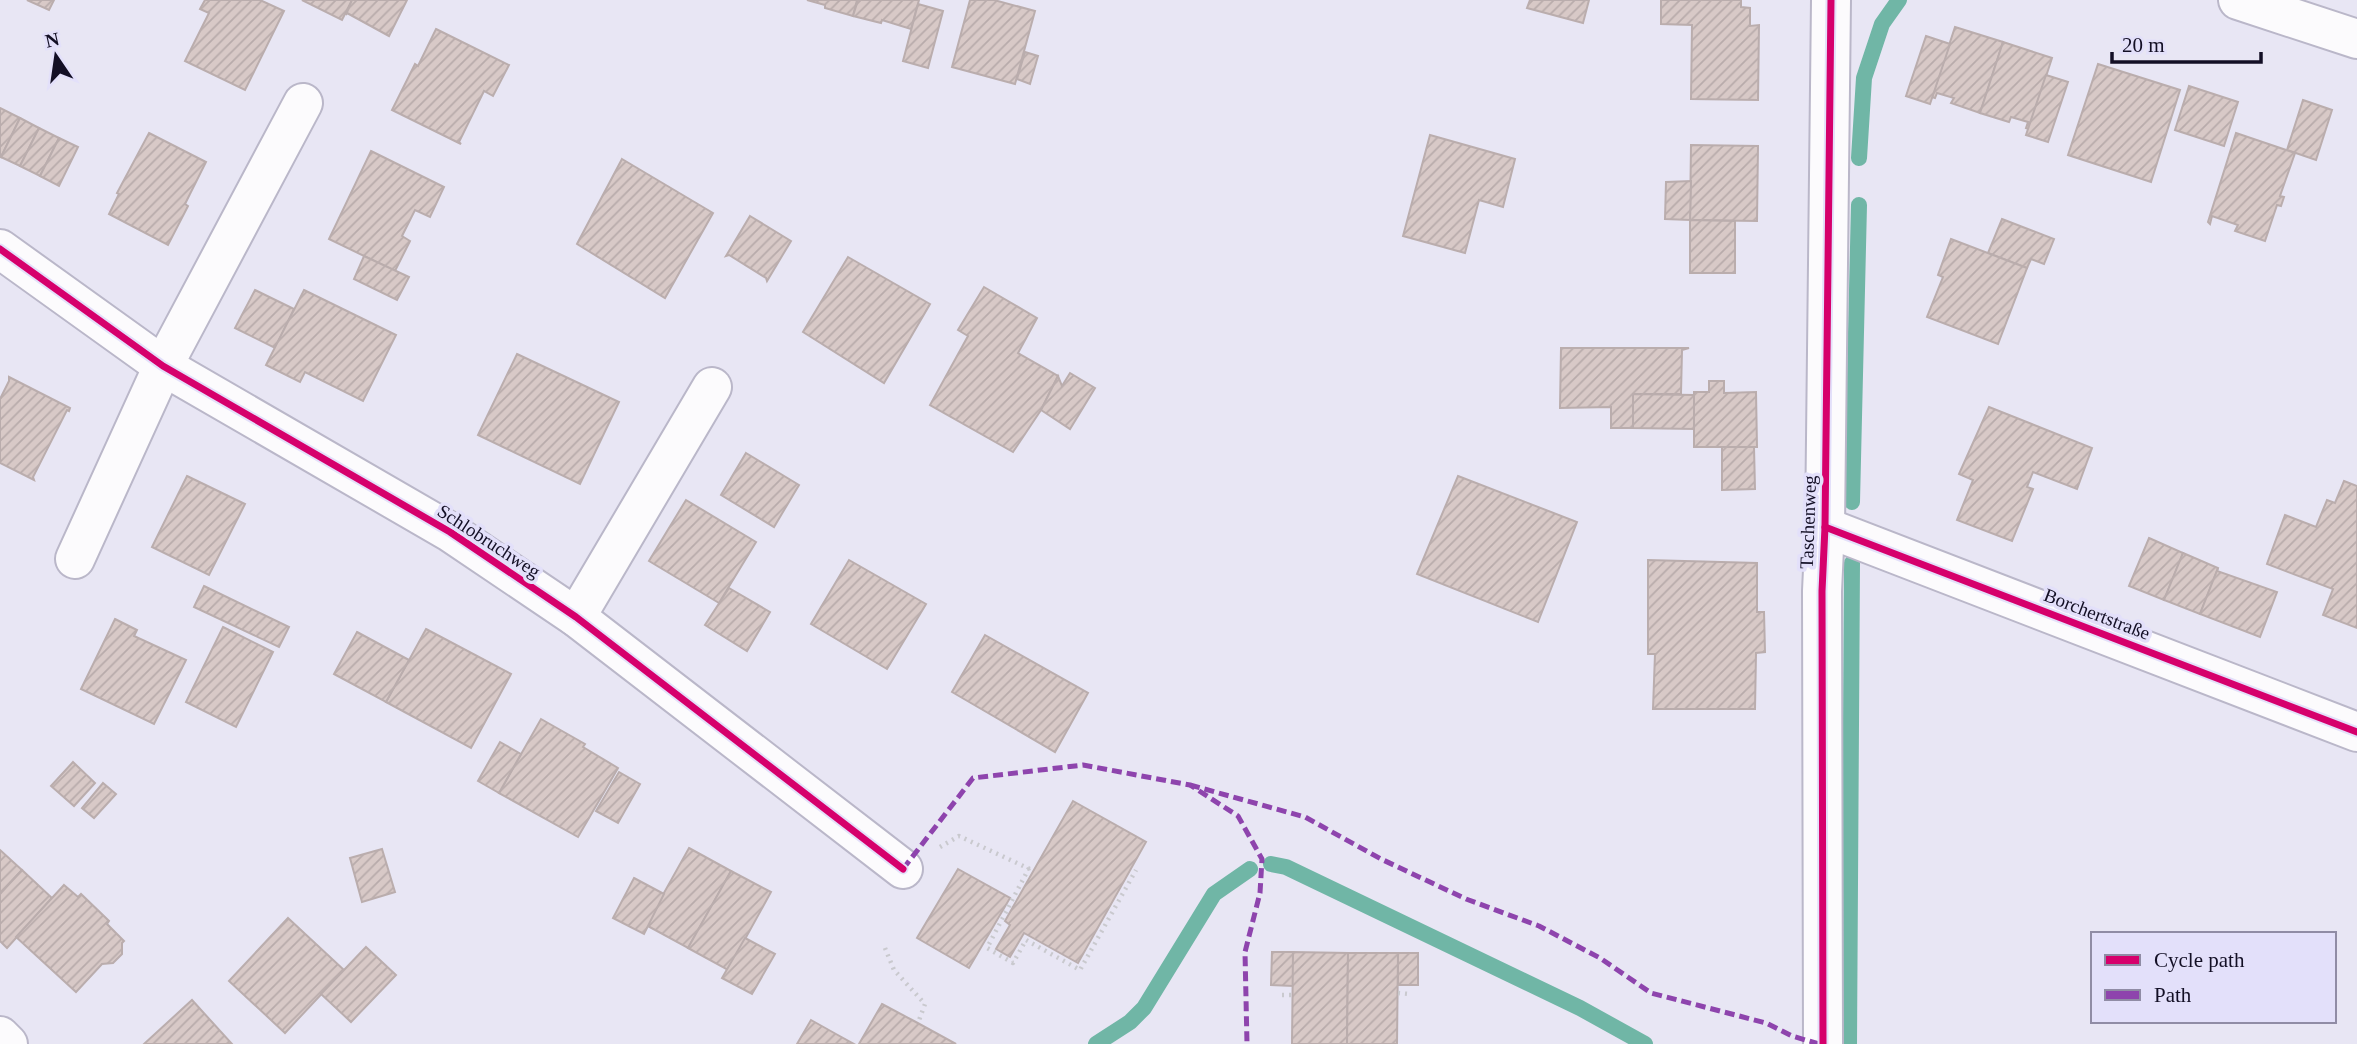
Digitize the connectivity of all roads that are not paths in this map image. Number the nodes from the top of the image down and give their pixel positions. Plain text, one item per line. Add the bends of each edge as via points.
1 (1831, 0) edge
2 (2238, 0) edge
3 (2357, 39) edge
4 (303, 103) dead end
5 (0, 249) edge
6 (163, 366) junction
7 (712, 387) dead end
8 (1825, 527) junction
9 (75, 559) dead end
10 (576, 617) junction
11 (2357, 732) edge
12 (903, 869) road end
13 (1823, 1044) edge

1 - 8 street, Taschenweg
2 - 3 street
4 - 6 street
5 - 6 street, Schlobruchweg
6 - 9 street
6 - 10 street, Schlobruchweg via 450,532
7 - 10 street
8 - 11 street, Borchertstraße
8 - 13 street, Taschenweg
10 - 12 street, Schlobruchweg

